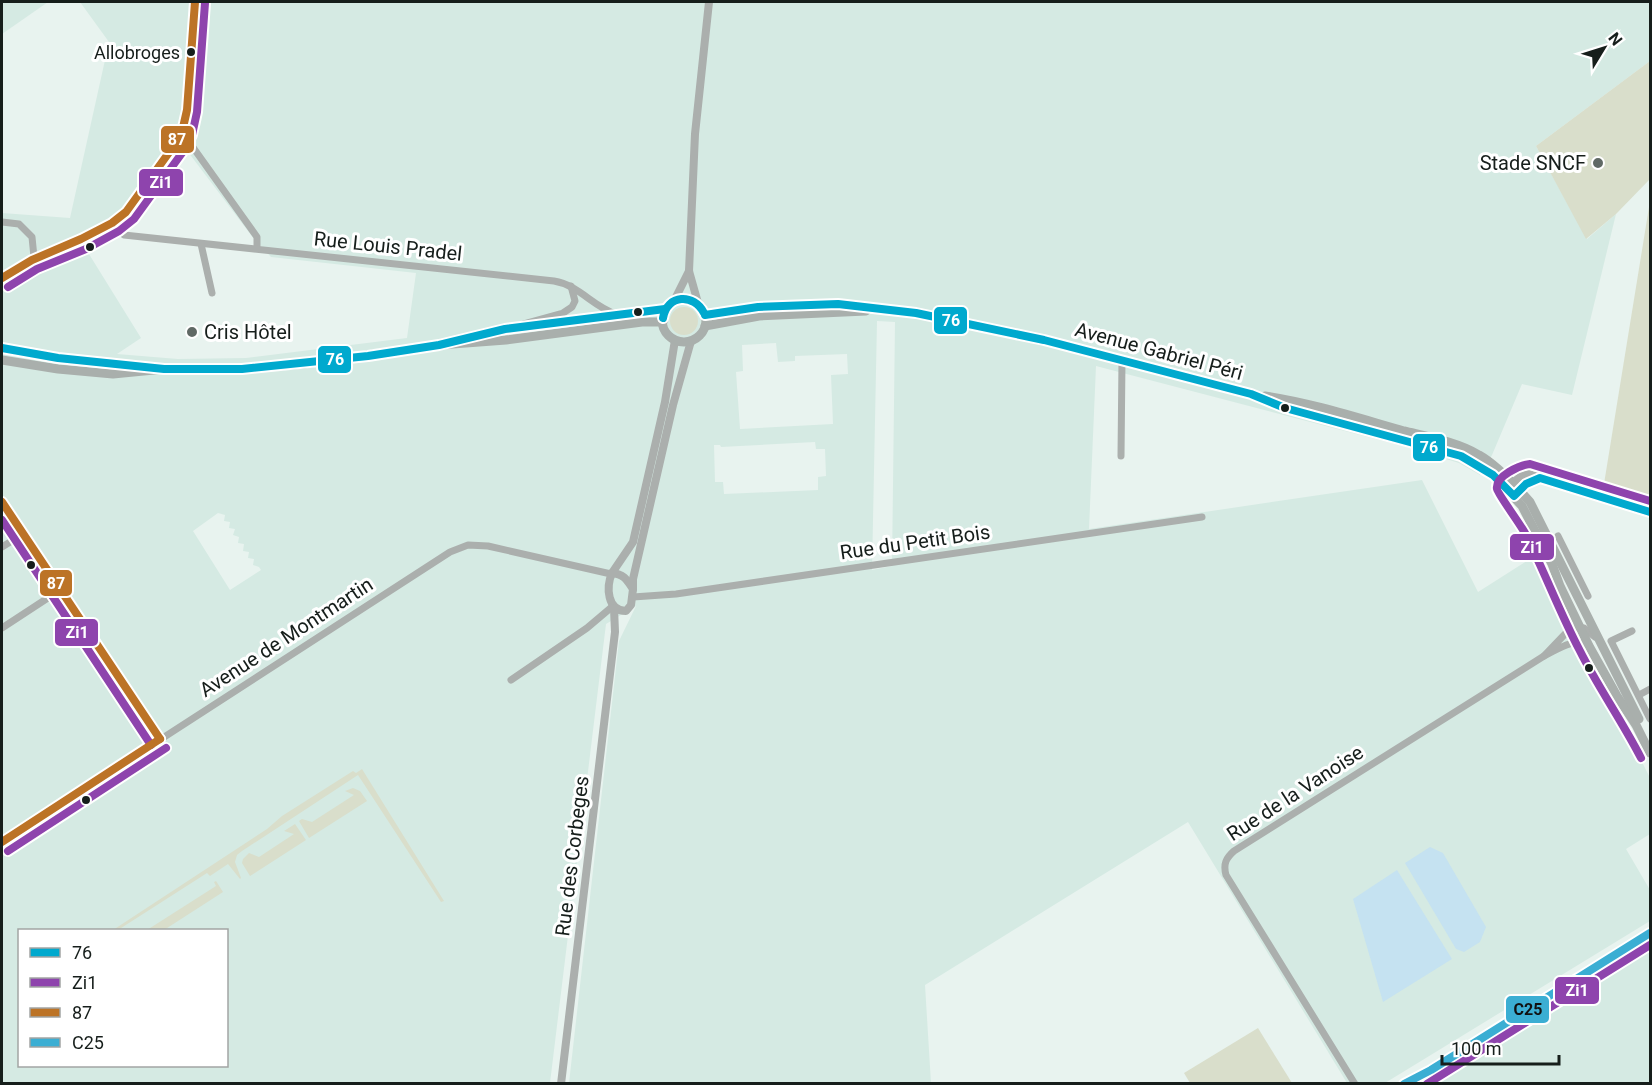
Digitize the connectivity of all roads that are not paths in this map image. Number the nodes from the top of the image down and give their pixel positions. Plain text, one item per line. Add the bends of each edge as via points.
1 (195, 2) edge
2 (709, 2) edge
3 (182, 132) junction
4 (2, 222) edge
5 (110, 225) junction
6 (201, 244) junction
7 (257, 248) junction
8 (34, 257) junction
9 (689, 271) junction
10 (2, 278) edge
11 (571, 286) junction
12 (212, 293) dead end
13 (674, 301) junction
14 (698, 303) junction
15 (666, 309) junction
16 (883, 309) junction
17 (619, 315) junction
18 (705, 315) junction
19 (663, 322) junction
20 (705, 326) junction
21 (505, 328) junction
22 (675, 340) junction
23 (691, 341) junction
24 (439, 345) junction
25 (2, 348) edge
26 (2, 360) edge
27 (1122, 360) junction
28 (164, 369) junction
29 (1121, 456) dead end
30 (1540, 478) junction
31 (1509, 485) junction
32 (1517, 493) junction
33 (2, 502) edge
34 (1650, 512) edge
35 (1202, 517) dead end
36 (23, 534) junction
37 (1558, 536) dead end
38 (2, 547) edge
39 (1569, 569) junction
40 (611, 574) junction
41 (60, 590) junction
42 (633, 593) junction
43 (1588, 596) dead end
44 (613, 607) junction
45 (626, 611) junction
46 (1581, 627) junction
47 (2, 628) edge
48 (1632, 631) dead end
49 (615, 632) junction
50 (1594, 644) junction
51 (1544, 656) junction
52 (1625, 669) junction
53 (1614, 673) junction
54 (511, 680) dead end
55 (1650, 689) edge
56 (1639, 695) junction
57 (1650, 719) edge
58 (160, 739) junction
59 (1650, 742) edge
60 (1650, 753) edge
61 (2, 842) edge
62 (1650, 933) edge
63 (1431, 1070) junction
64 (561, 1083) edge
65 (1355, 1083) edge
66 (1403, 1083) edge
67 (1414, 1083) edge

1 - 3 street
2 - 9 street via 695,134
3 - 5 street via 126,212
3 - 7 street via 257,237
4 - 8 street via 19,224 32,237
5 - 6 street, Rue Louis Pradel via 124,235
5 - 8 street
6 - 7 street, Rue Louis Pradel
6 - 12 street
7 - 11 street, Rue Louis Pradel via 554,280
8 - 10 street
9 - 13 street
9 - 14 street
11 - 17 street, Rue Louis Pradel via 604,310
11 - 21 street via 575,301 568,310
13 - 14 main road
13 - 15 main road
14 - 18 main road
15 - 17 main road
15 - 19 main road
16 - 18 main road, Avenue Gabriel Péri via 793,305
16 - 20 main road, Avenue Gabriel Péri via 759,316
16 - 27 main road, Avenue Gabriel Péri via 960,322
17 - 21 main road
18 - 20 main road
19 - 22 main road via 666,333
19 - 24 main road
20 - 23 main road
21 - 24 main road
22 - 23 main road
22 - 40 street via 633,542
23 - 42 street, Rue des Corbeges via 670,416
24 - 28 main road via 303,364
25 - 28 main road
26 - 28 main road via 113,374
27 - 29 street
27 - 31 main road, Avenue Gabriel Péri via 1251,394 1285,408 1374,428 1466,458
30 - 31 street via 1529,474
30 - 32 street
30 - 34 street
31 - 32 main road, Avenue Gabriel Péri
32 - 39 main road via 1530,502
32 - 46 main road
33 - 36 street
35 - 42 street, Rue du Petit Bois via 676,594
36 - 38 street
36 - 41 street
37 - 39 street
39 - 43 street
39 - 50 main road
40 - 42 street via 626,579
40 - 44 street, Rue des Corbeges
40 - 58 street, Avenue de Montmartin via 468,545 440,558
41 - 47 street
41 - 58 street
42 - 45 street, Rue des Corbeges
44 - 45 street
44 - 49 street, Rue des Corbeges
44 - 54 street
45 - 49 street, Rue des Corbeges
46 - 50 main road
46 - 51 street, Rue de la Vanoise via 1566,633
48 - 52 street via 1611,641
49 - 64 street, Rue des Corbeges
50 - 51 street, Rue de la Vanoise via 1565,644
50 - 53 main road
50 - 60 main road via 1617,696
51 - 65 street, Rue de la Vanoise via 1227,857 1226,875
52 - 53 street
52 - 56 street
53 - 59 main road
55 - 56 street
56 - 57 street
58 - 61 street, Avenue de Montmartin
62 - 63 street
63 - 66 street
63 - 67 street

